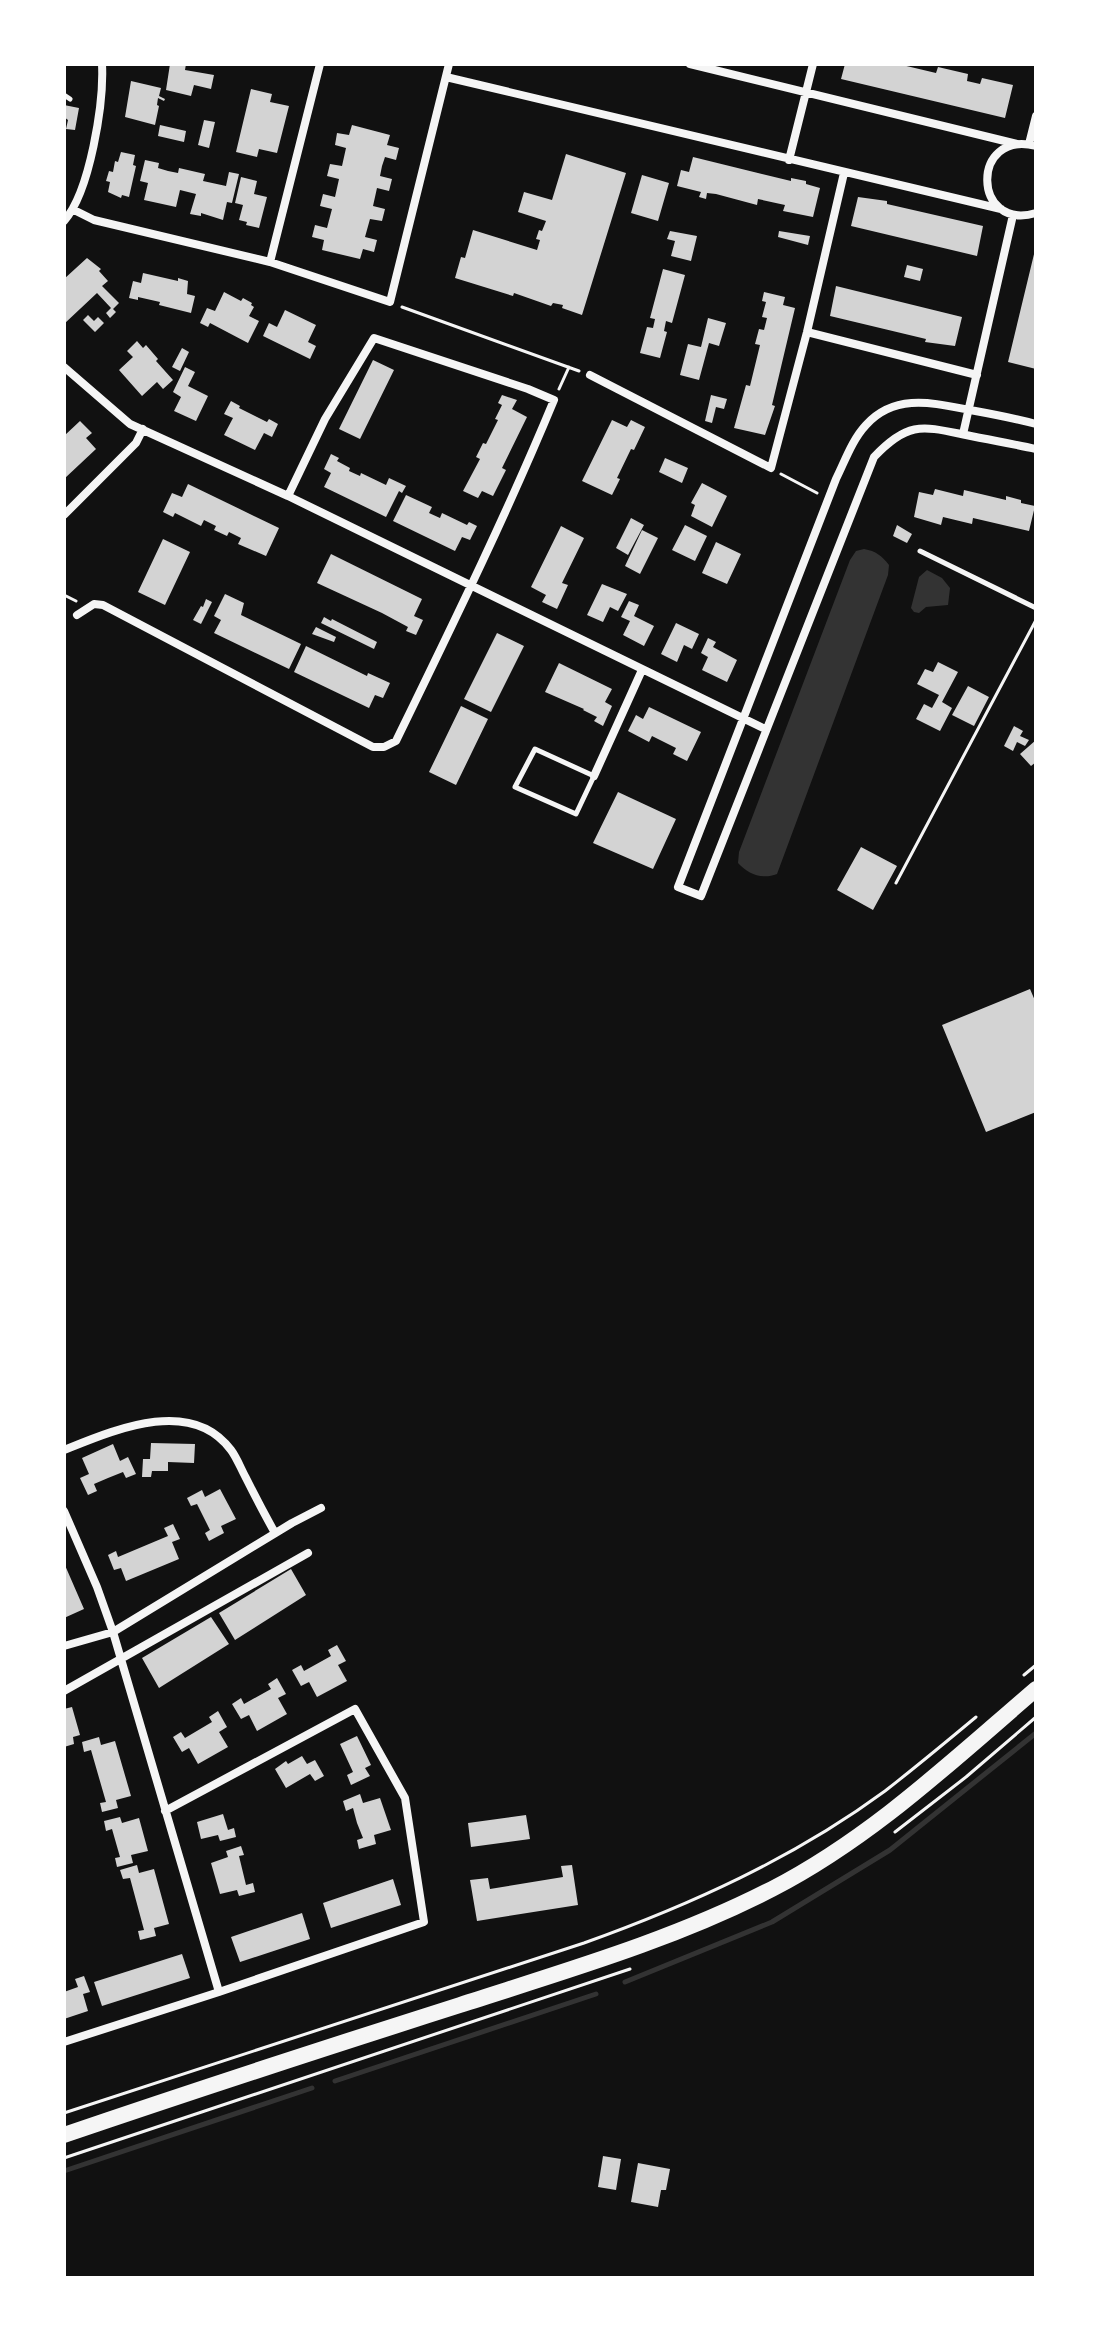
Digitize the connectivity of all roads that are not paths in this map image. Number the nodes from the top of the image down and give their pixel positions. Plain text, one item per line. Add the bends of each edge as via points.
1 (102, 64) edge
2 (320, 64) edge
3 (449, 64) edge
4 (690, 64) edge
5 (813, 64) edge
6 (446, 77) junction
7 (806, 94) junction
8 (1036, 116) edge
9 (1017, 144) junction
10 (1033, 145) edge
11 (789, 160) junction
12 (844, 173) junction
13 (1001, 209) junction
14 (74, 210) junction
15 (1035, 214) edge
16 (1013, 215) junction
17 (64, 221) edge
18 (270, 262) junction
19 (807, 332) junction
20 (64, 367) edge
21 (590, 375) road end
22 (977, 375) junction
23 (969, 410) junction
24 (1036, 424) edge
25 (143, 429) junction
26 (963, 434) junction
27 (1036, 449) edge
28 (288, 496) junction
29 (64, 515) edge
30 (920, 551) dead end
31 (471, 587) junction
32 (1036, 608) edge
33 (77, 615) dead end
34 (642, 670) junction
35 (742, 719) junction
36 (765, 729) junction
37 (594, 776) junction
38 (64, 1450) edge
39 (321, 1508) dead end
40 (64, 1511) edge
41 (275, 1533) junction
42 (308, 1553) dead end
43 (113, 1632) junction
44 (64, 1646) edge
45 (121, 1659) junction
46 (1036, 1689) edge
47 (64, 1691) edge
48 (165, 1811) junction
49 (219, 1992) junction
50 (64, 2042) edge
51 (64, 2135) edge

1 - 14 street via 99,117
2 - 18 street
3 - 6 street
4 - 7 street
5 - 7 street
6 - 11 street
6 - 18 street via 390,302
7 - 9 street
7 - 11 street
8 - 10 street
9 - 10 street
9 - 13 street via 995,155 986,177 992,201
11 - 12 street
12 - 13 street
12 - 19 street
13 - 16 street
14 - 17 street
14 - 18 street via 94,220
15 - 16 street
16 - 22 street
19 - 21 street via 771,468
19 - 22 street
20 - 25 street via 130,424
22 - 23 street
23 - 24 street
23 - 26 street
23 - 35 street via 907,402 868,422 857,436
25 - 28 street
25 - 29 street via 136,443
26 - 27 street
26 - 36 street via 918,428 891,439 874,457
28 - 31 street
28 - 31 street via 325,419 374,338 554,400
30 - 32 lane
31 - 33 street via 396,741 384,747 373,747 103,605 94,604
31 - 34 street
34 - 35 street
34 - 37 street
35 - 36 street
35 - 36 street via 678,887 701,896
37 - 37 lane via 576,814 515,787 535,749
38 - 41 street via 137,1425 193,1422 212,1431 231,1450
39 - 41 street
40 - 43 street
41 - 43 street
42 - 45 street
43 - 44 street
43 - 45 street
45 - 47 street
45 - 48 street
46 - 51 main road via 888,1816 759,1895 612,1957
48 - 49 street
48 - 49 street via 355,1709 405,1798 424,1922
49 - 50 street

